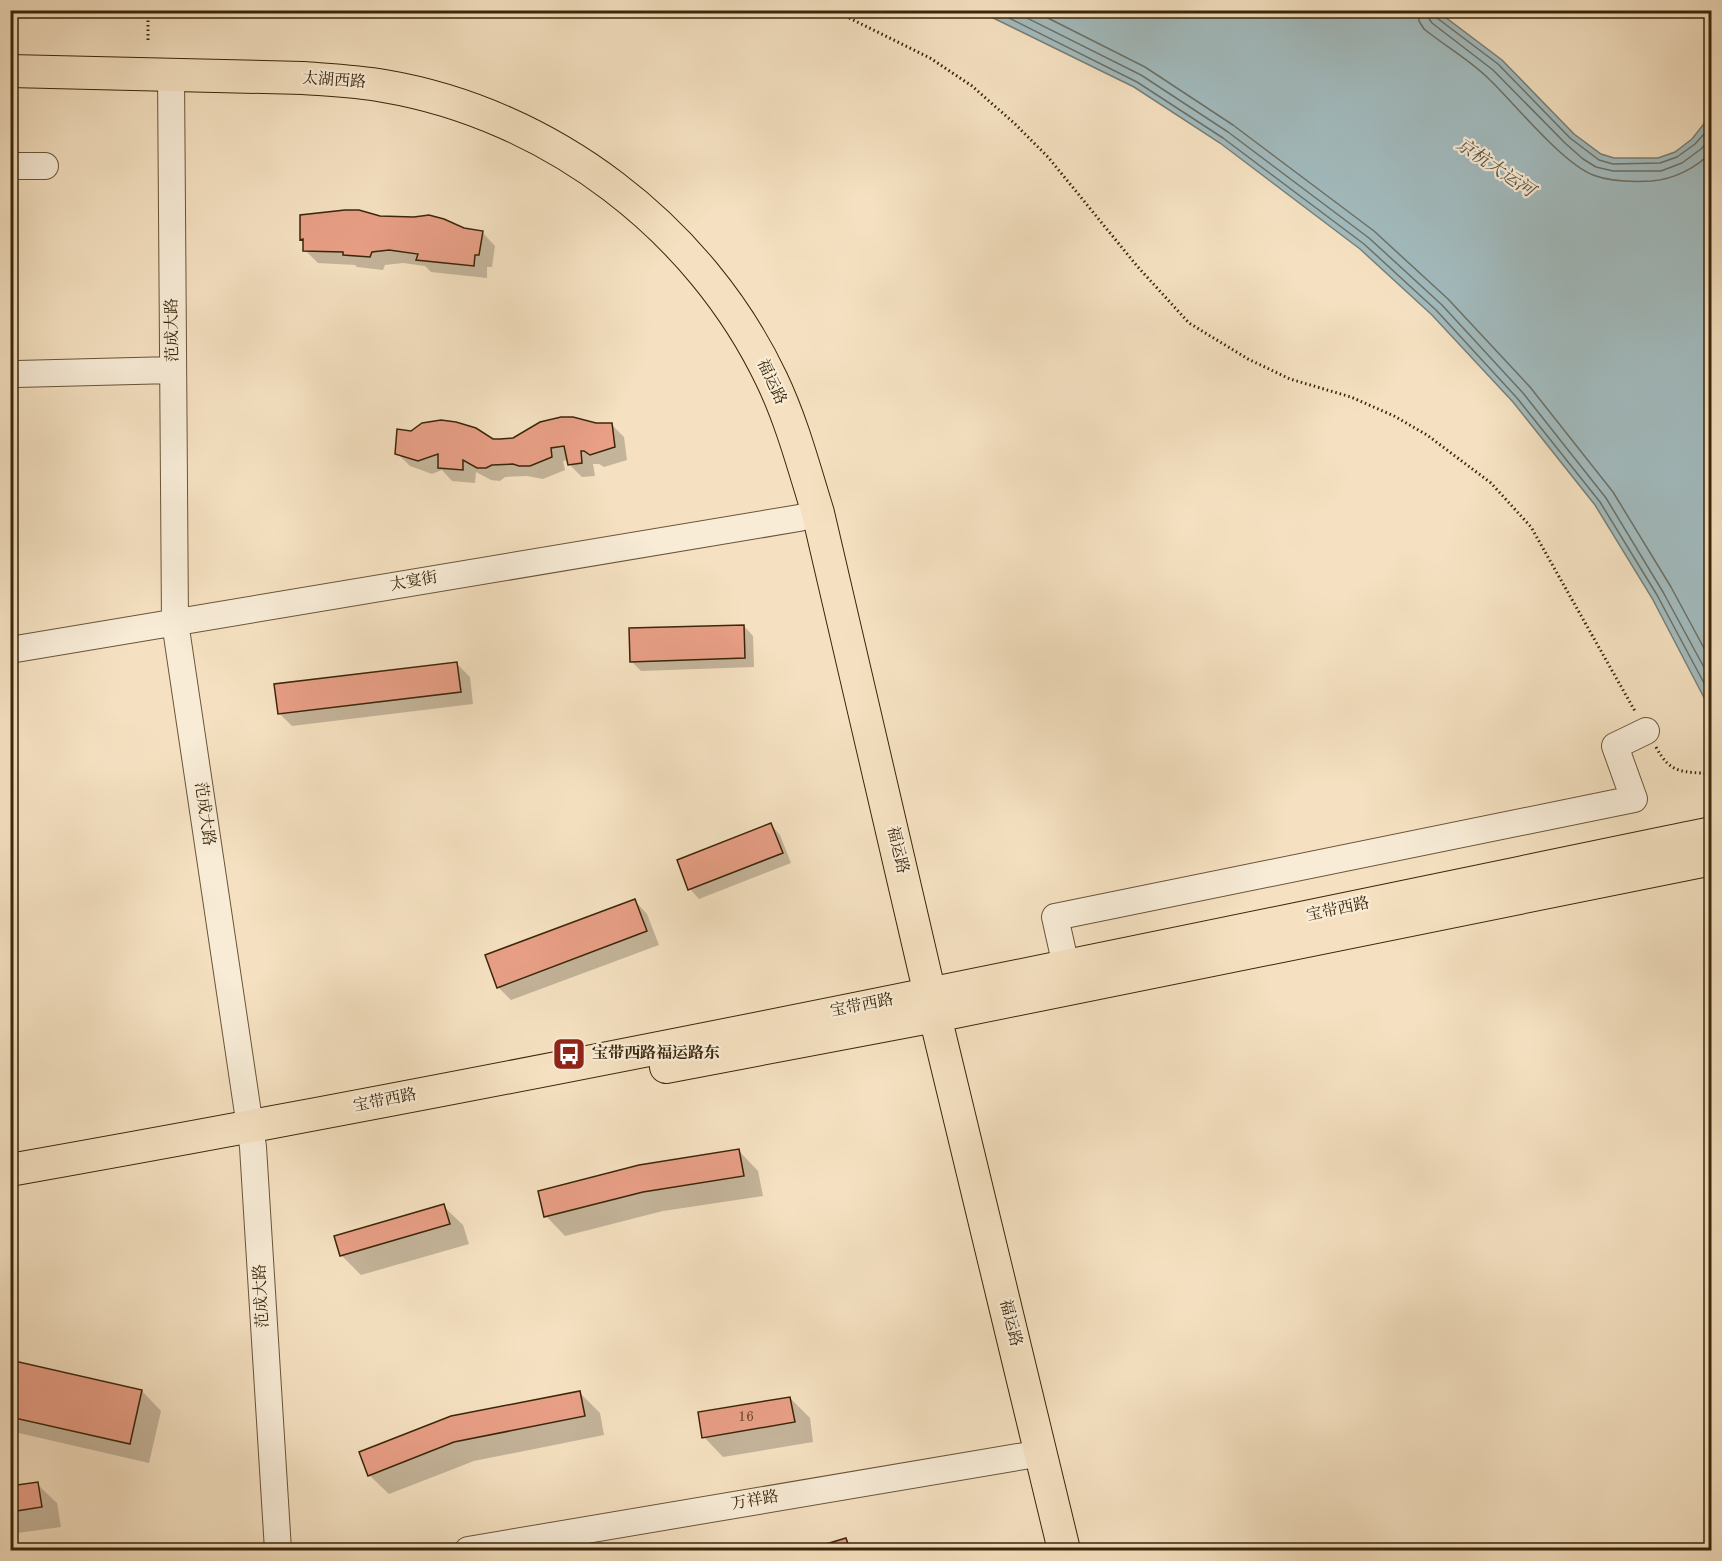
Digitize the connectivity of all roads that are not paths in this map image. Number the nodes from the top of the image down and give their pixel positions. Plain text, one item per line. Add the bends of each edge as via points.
1 (10, 71) edge
2 (171, 84) junction
3 (10, 90) edge
4 (10, 166) edge
5 (45, 166) dead end
6 (624, 206) joint
7 (173, 369) junction
8 (17, 374) dead end
9 (808, 515) junction
10 (176, 622) junction
11 (10, 650) edge
12 (1646, 731) road end
13 (1712, 833) edge
14 (1712, 859) edge
15 (1163, 957) junction
16 (1066, 966) junction
17 (923, 1006) junction
18 (252, 1137) junction
19 (10, 1170) edge
20 (10, 1190) edge
21 (1031, 1454) junction
22 (278, 1551) edge
23 (468, 1551) edge
24 (1043, 1551) edge
25 (1064, 1551) edge

1 - 2 main road, 太湖西路
2 - 3 main road, 太湖西路
2 - 6 main road, 太湖西路 via 349,81 424,94 519,129 601,177
2 - 7 street, 范成大路
4 - 5 street
6 - 9 main road, 福运路 via 663,228 692,258 744,328 785,413
7 - 8 street
7 - 10 street, 范成大路
9 - 10 street, 太宴街
9 - 17 main road, 福运路
10 - 11 street, 太宴街
10 - 18 street, 范成大路
12 - 16 street via 1616,746 1634,799 1055,917
13 - 15 main road, 宝带西路
14 - 15 main road, 宝带西路
15 - 16 main road, 宝带西路
15 - 17 main road, 宝带西路
16 - 17 main road, 宝带西路
17 - 18 main road, 宝带西路
17 - 21 main road, 福运路
18 - 19 main road, 宝带西路
18 - 20 main road, 宝带西路
18 - 22 street, 范成大路
21 - 23 street, 万祥路
21 - 24 main road, 福运路
21 - 25 main road, 福运路

